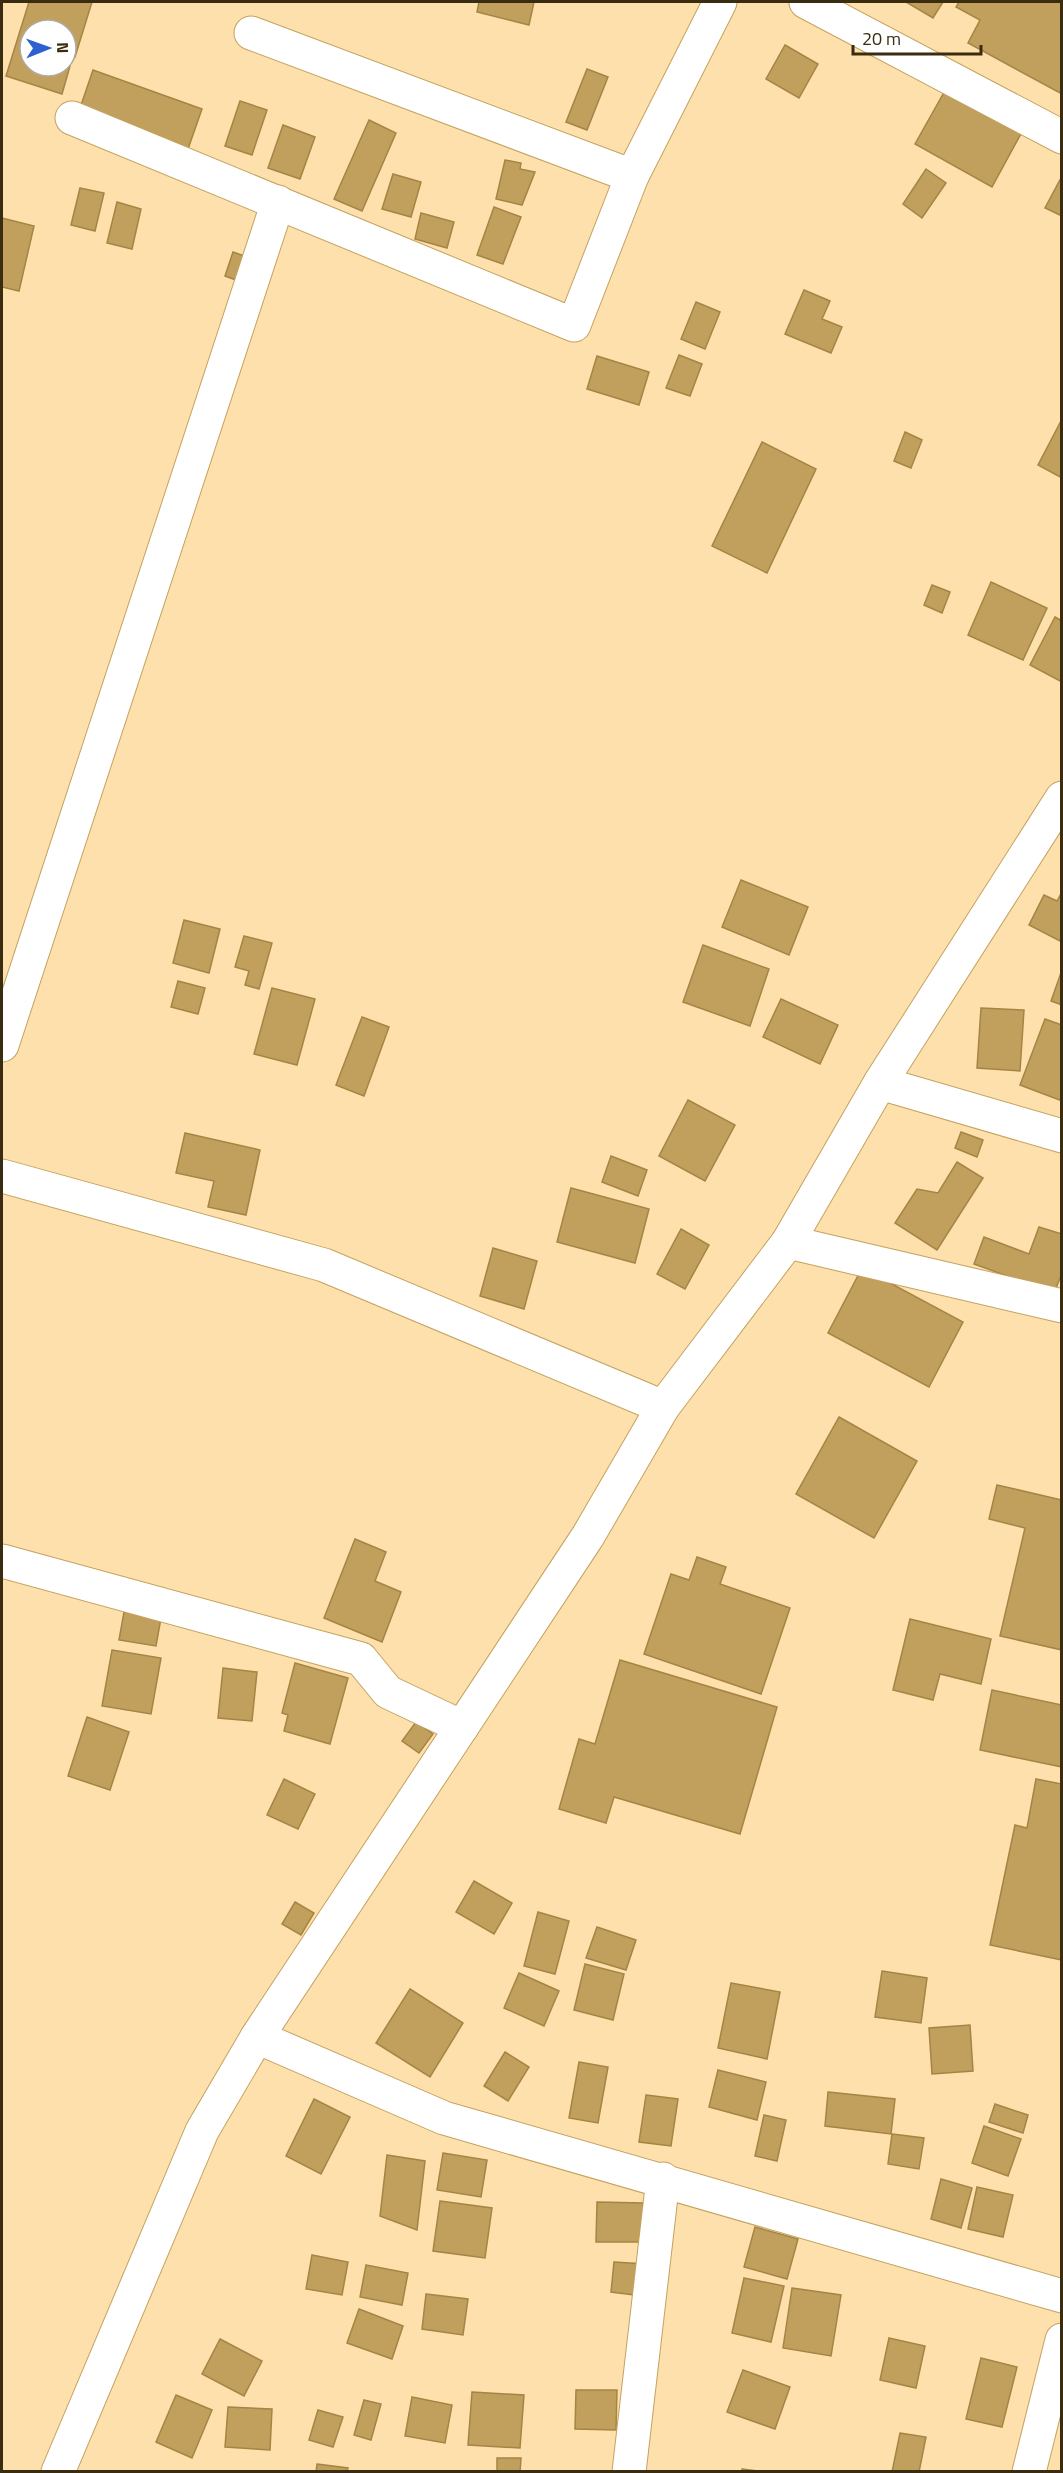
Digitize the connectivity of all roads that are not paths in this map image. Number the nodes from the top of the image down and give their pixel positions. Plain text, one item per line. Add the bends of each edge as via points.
1 (720, 2) edge
2 (806, 2) edge
3 (251, 33) dead end
4 (72, 118) dead end
5 (1062, 137) edge
6 (632, 176) junction
7 (278, 202) junction
8 (1062, 798) edge
9 (2, 1045) edge
10 (880, 1083) junction
11 (1062, 1136) edge
12 (2, 1176) edge
13 (788, 1242) junction
14 (1062, 1306) edge
15 (663, 1407) junction
16 (2, 1562) edge
17 (462, 1727) junction
18 (257, 2037) junction
19 (663, 2179) junction
20 (1062, 2296) edge
21 (1062, 2340) edge
22 (60, 2471) edge
23 (629, 2472) edge
24 (1029, 2472) edge

1 - 6 street
2 - 5 street
3 - 6 street
4 - 7 street
6 - 7 street via 573,325
7 - 9 street
8 - 10 street
10 - 11 street
10 - 13 street
12 - 15 street via 324,1265
13 - 14 street
13 - 15 street
15 - 17 street via 588,1536
16 - 17 street via 361,1659 388,1692
17 - 18 street
18 - 19 street via 444,2118
18 - 22 street via 202,2131
19 - 20 street
19 - 23 street
21 - 24 street

